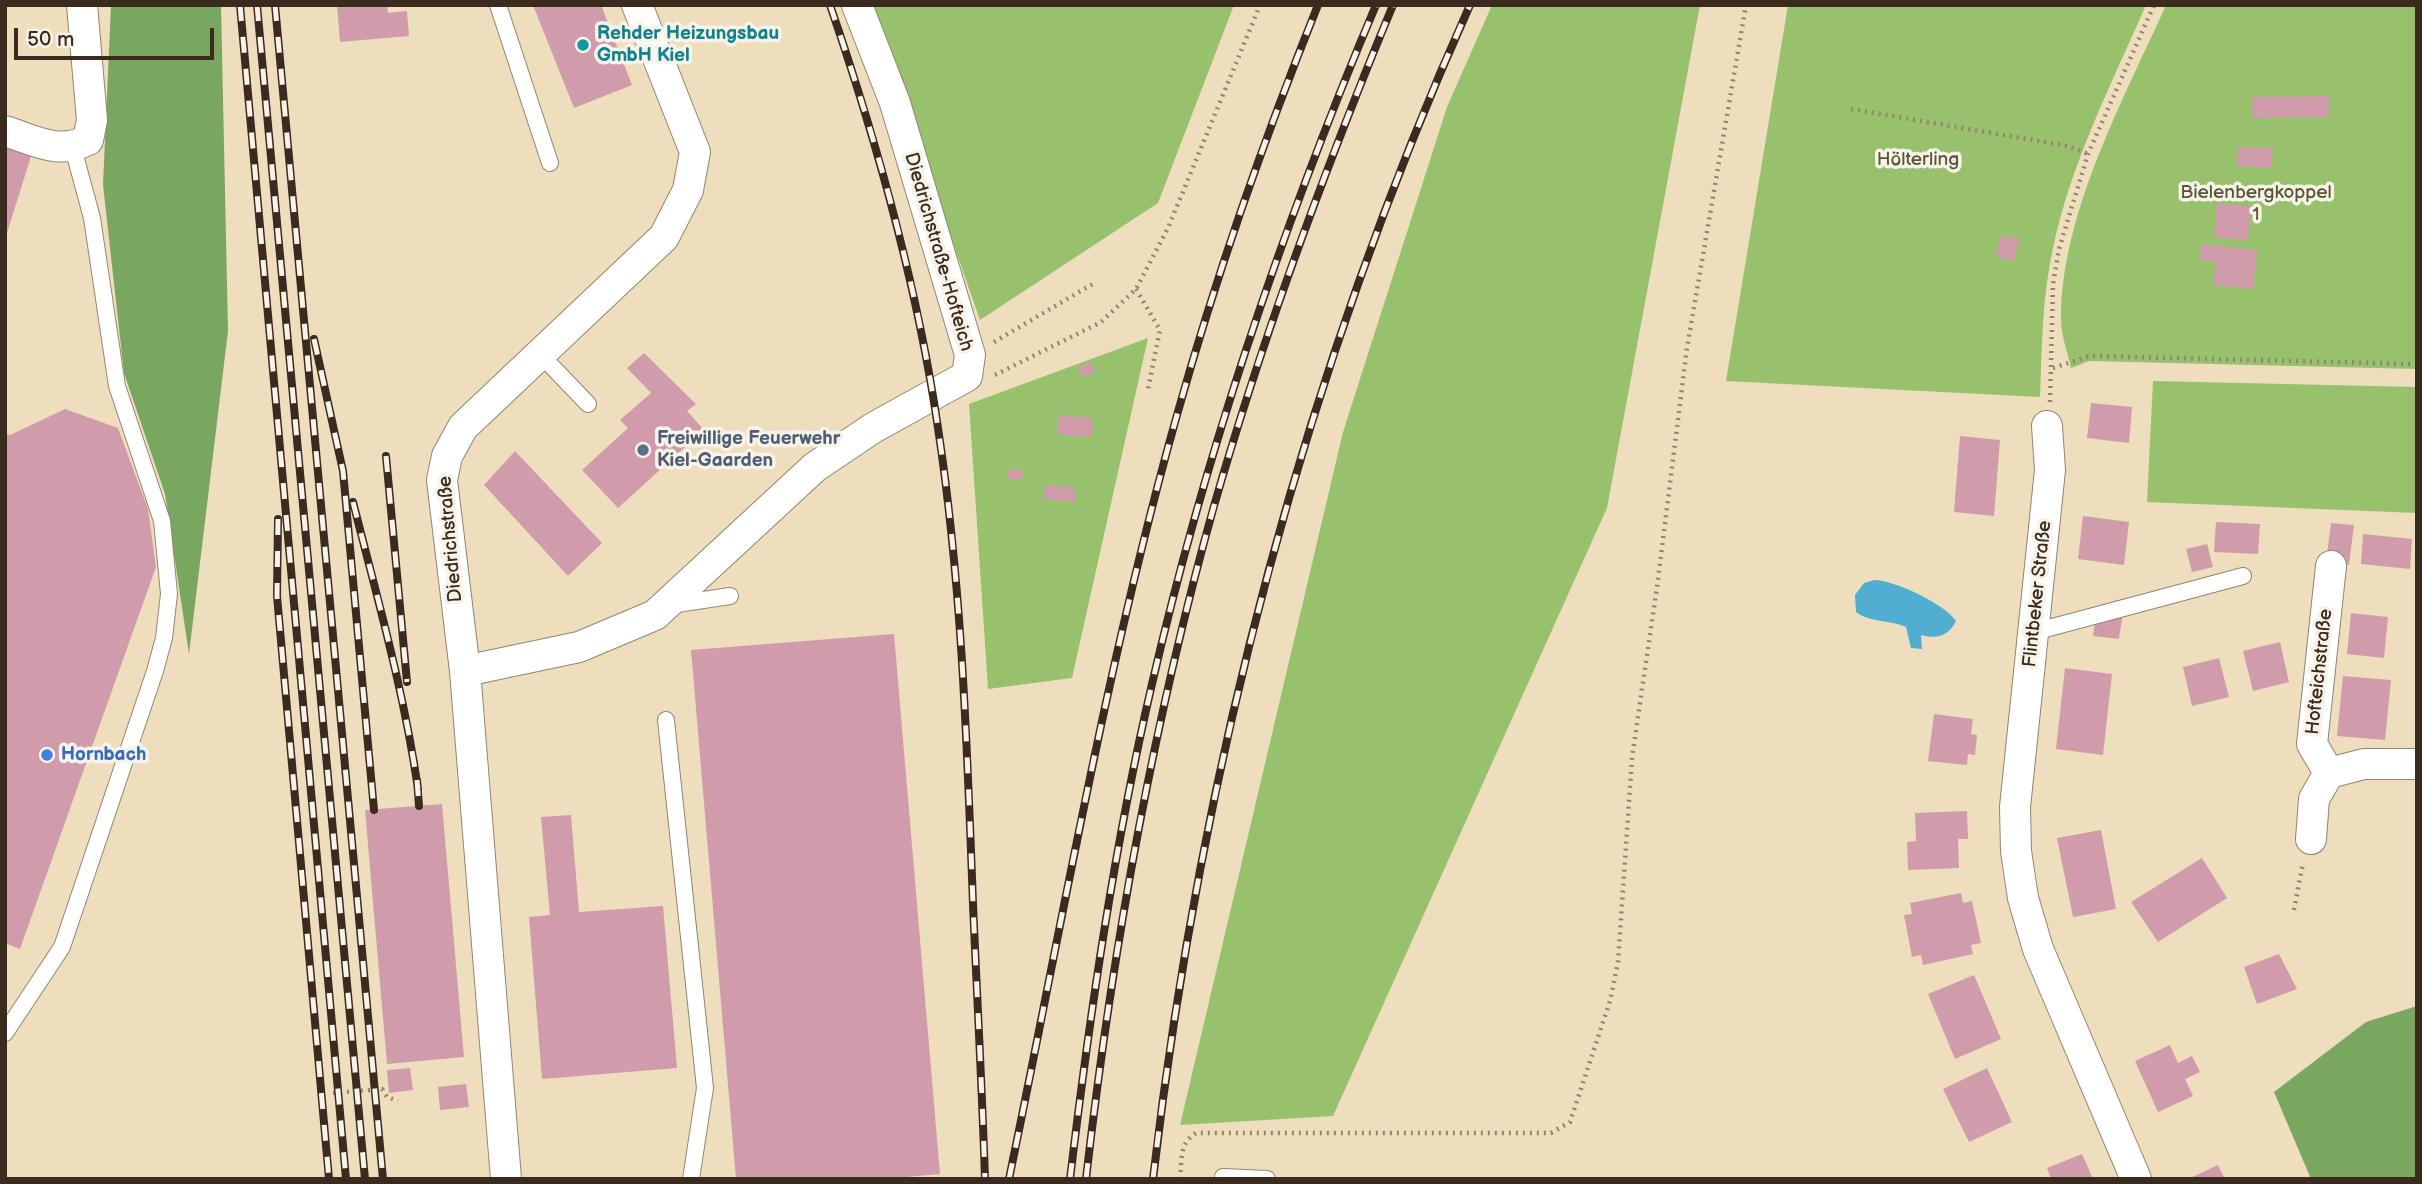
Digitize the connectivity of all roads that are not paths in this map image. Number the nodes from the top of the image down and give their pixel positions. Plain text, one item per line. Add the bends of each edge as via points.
1 (82, 5) edge
2 (498, 5) edge
3 (638, 5) edge
4 (857, 5) edge
5 (5, 131) edge
6 (72, 148) junction
7 (550, 163) dead end
8 (540, 354) junction
9 (589, 404) dead end
10 (2048, 426) road end
11 (2331, 566) dead end
12 (2243, 576) dead end
13 (730, 596) dead end
14 (665, 606) junction
15 (2034, 632) junction
16 (465, 671) junction
17 (666, 720) dead end
18 (2417, 764) edge
19 (2329, 773) junction
20 (2311, 839) road end
21 (5, 1033) edge
22 (1223, 1177) edge
23 (506, 1179) edge
24 (691, 1179) edge
25 (1267, 1179) edge
26 (2136, 1179) edge

1 - 6 street via 92,120 88,139
2 - 7 lane
3 - 8 street, Diedrichstraße via 695,152 688,190 664,237
4 - 14 street, Diedrichstraße-Hofteich via 895,103 968,365 815,467
5 - 6 street
6 - 21 lane via 92,218 117,386 162,521 169,594 155,671 62,947
8 - 9 lane
8 - 16 street, Diedrichstraße via 463,427 447,456 442,480
10 - 15 street, Flintbeker Straße via 2050,470
11 - 19 street, Hofteichstraße via 2312,744
12 - 15 lane
13 - 14 lane
14 - 16 street, Diedrichstraße-Hofteich via 655,615 579,647
15 - 26 street, Flintbeker Straße via 2015,807 2023,898 2038,949
16 - 23 street, Diedrichstraße
17 - 24 lane via 705,1088
18 - 19 street via 2364,764
19 - 20 street via 2314,799
22 - 25 lane

